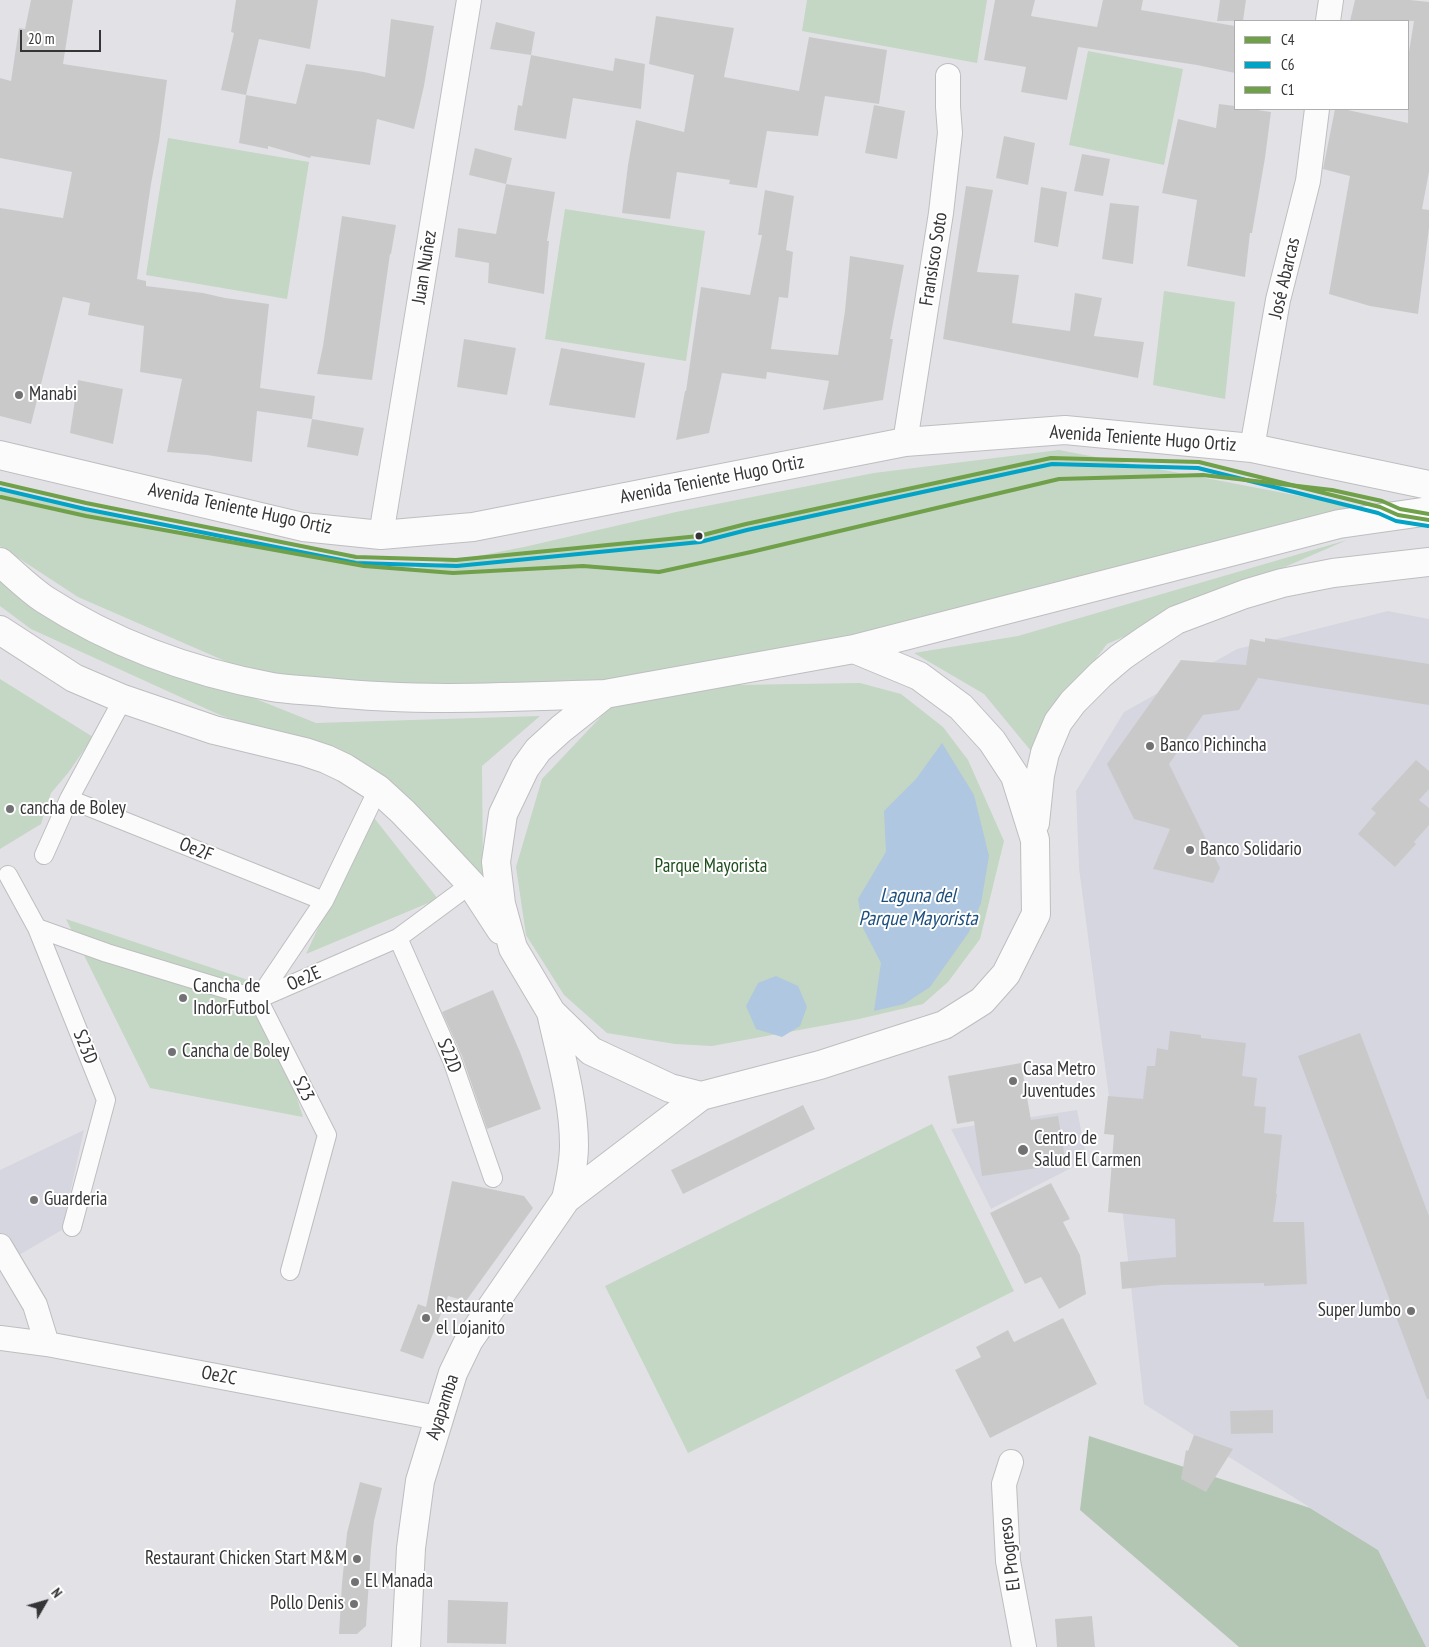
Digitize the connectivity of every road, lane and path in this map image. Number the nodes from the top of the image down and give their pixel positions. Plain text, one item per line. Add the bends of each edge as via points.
1 (469, 0) edge
2 (1331, 0) edge
3 (1328, 20) edge
4 (948, 76) dead end
5 (1317, 110) edge
6 (905, 442) junction
7 (1252, 448) junction
8 (0, 456) edge
9 (1429, 485) edge
10 (1429, 511) edge
11 (381, 535) junction
12 (0, 562) edge
13 (1429, 562) edge
14 (0, 630) edge
15 (854, 649) junction
16 (605, 694) junction
17 (123, 699) junction
18 (378, 789) junction
19 (69, 799) junction
20 (1035, 840) junction
21 (44, 855) dead end
22 (8, 875) dead end
23 (471, 884) junction
24 (324, 901) junction
25 (37, 928) junction
26 (398, 938) junction
27 (513, 948) junction
28 (258, 999) junction
29 (551, 1012) junction
30 (701, 1096) junction
31 (493, 1178) dead end
32 (566, 1199) junction
33 (72, 1228) dead end
34 (0, 1246) edge
35 (290, 1271) dead end
36 (0, 1338) edge
37 (47, 1344) junction
38 (438, 1418) junction
39 (1011, 1462) dead end
40 (406, 1647) edge
41 (1024, 1647) edge

1 - 11 street, Juan Nuñez
2 - 3 street
4 - 6 street, Fransisco Soto via 950,133 943,195
5 - 7 street, José Abarcas via 1308,181 1278,300
6 - 7 main road, Avenida Teniente Hugo Ortiz via 1065,430
6 - 11 main road, Avenida Teniente Hugo Ortiz via 473,527
7 - 9 main road, Avenida Teniente Hugo Ortiz
8 - 11 main road, Avenida Teniente Hugo Ortiz via 303,527
10 - 15 main road via 1339,524
12 - 16 main road via 43,598 99,630 150,652 210,672 274,687 353,695 437,698
13 - 20 main road via 1333,574 1244,594 1176,620 1128,652 1078,697 1058,722 1040,775
14 - 17 main road via 74,678
15 - 16 main road
15 - 20 main road via 920,676 961,707 992,741 1015,776
16 - 27 main road via 538,750 525,768 503,814 496,862 501,904
17 - 18 main road via 214,730 326,759
17 - 19 street
18 - 23 main road via 410,818
18 - 24 street
19 - 21 street
19 - 24 street, Oe2F
20 - 30 main road via 1036,914 1006,974 982,1002 944,1025 820,1065
22 - 25 street, S23D
23 - 26 street, Oe2E
23 - 27 main road
24 - 28 street
25 - 28 street
25 - 33 street, S23D via 106,1100
26 - 28 street, Oe2E
26 - 31 street, S22D via 452,1060
27 - 29 main road
28 - 35 street, S23 via 327,1135
29 - 30 main road via 591,1051 670,1088
29 - 32 main road, Ayapamba via 568,1088 574,1146
30 - 32 main road, Ayapamba
32 - 38 main road, Ayapamba via 469,1340 453,1373
34 - 37 street via 35,1305
36 - 37 street, Oe2C
37 - 38 street, Oe2C
38 - 40 main road, Ayapamba via 420,1480 415,1514
39 - 41 street, El Progreso via 1004,1484 1008,1561

